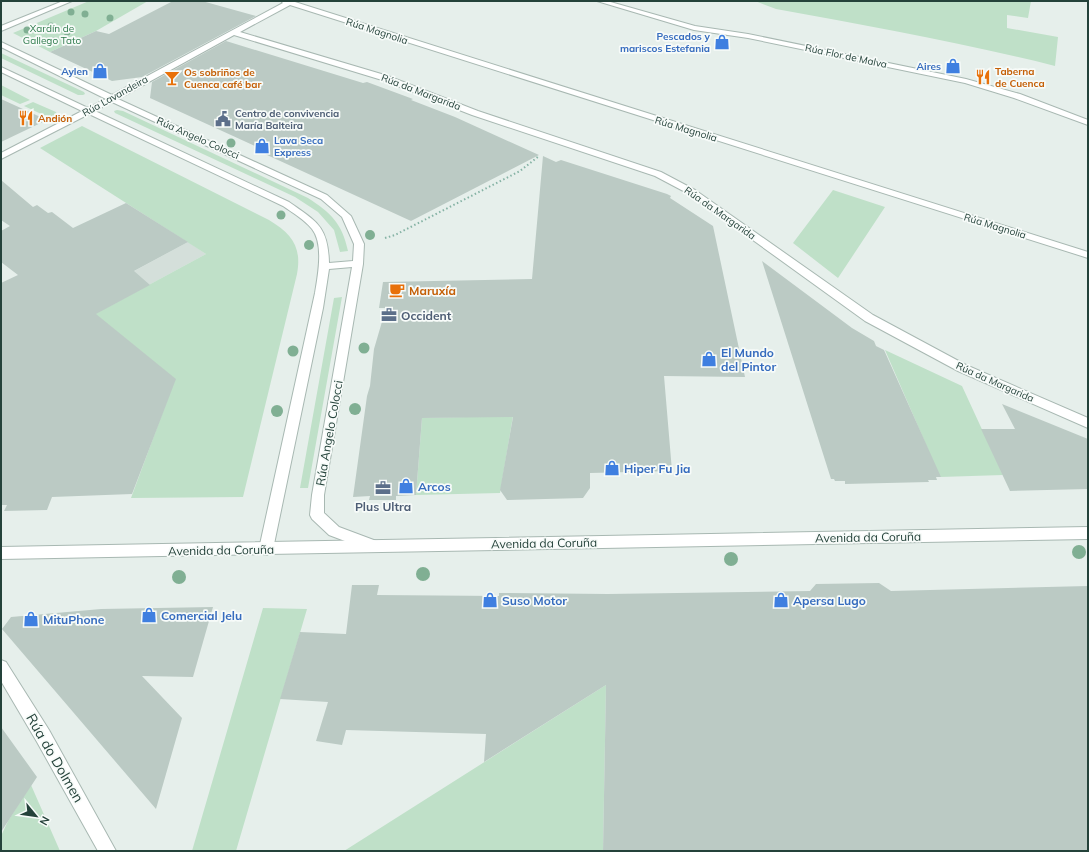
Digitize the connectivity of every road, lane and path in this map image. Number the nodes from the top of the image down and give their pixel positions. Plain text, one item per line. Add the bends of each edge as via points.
1 (69, 1) edge
2 (600, 1) edge
3 (288, 2) edge
4 (1, 29) edge
5 (233, 32) junction
6 (1, 44) edge
7 (1, 69) edge
8 (112, 99) junction
9 (88, 112) junction
10 (1088, 123) edge
11 (1, 156) edge
12 (539, 156) dead end
13 (384, 238) dead end
14 (1088, 256) edge
15 (358, 264) junction
16 (324, 266) junction
17 (1088, 423) edge
18 (1088, 533) edge
19 (374, 546) junction
20 (266, 549) junction
21 (1, 553) edge
22 (1, 667) edge
23 (107, 851) edge

1 - 4 street
2 - 10 street, Rúa Flor de Malva via 694,28 748,36 966,81 1017,96
3 - 5 street, Rúa Lavandeira
3 - 14 street, Rúa Magnolia
5 - 8 street, Rúa Lavandeira
5 - 17 street, Rúa da Margarida via 385,78 475,113 658,174 692,192 869,318 962,368
6 - 8 street, Rúa Angelo Colocci
7 - 9 street, Rúa Angelo Colocci
8 - 9 street, Rúa Lavandeira
8 - 15 street, Rúa Angelo Colocci via 324,197 346,216 359,244
9 - 11 street, Rúa Lavandeira
9 - 16 street, Rúa Angelo Colocci via 286,204 310,220 321,235 325,253
12 - 13 path via 520,171 395,235
15 - 16 street
15 - 19 street, Rúa Angelo Colocci via 318,495 318,515 334,531
16 - 20 street, Rúa Angelo Colocci via 279,498
18 - 19 street, Avenida da Coruña
19 - 20 street, Avenida da Coruña
20 - 21 street, Avenida da Coruña
22 - 23 street, Rúa do Dolmen

